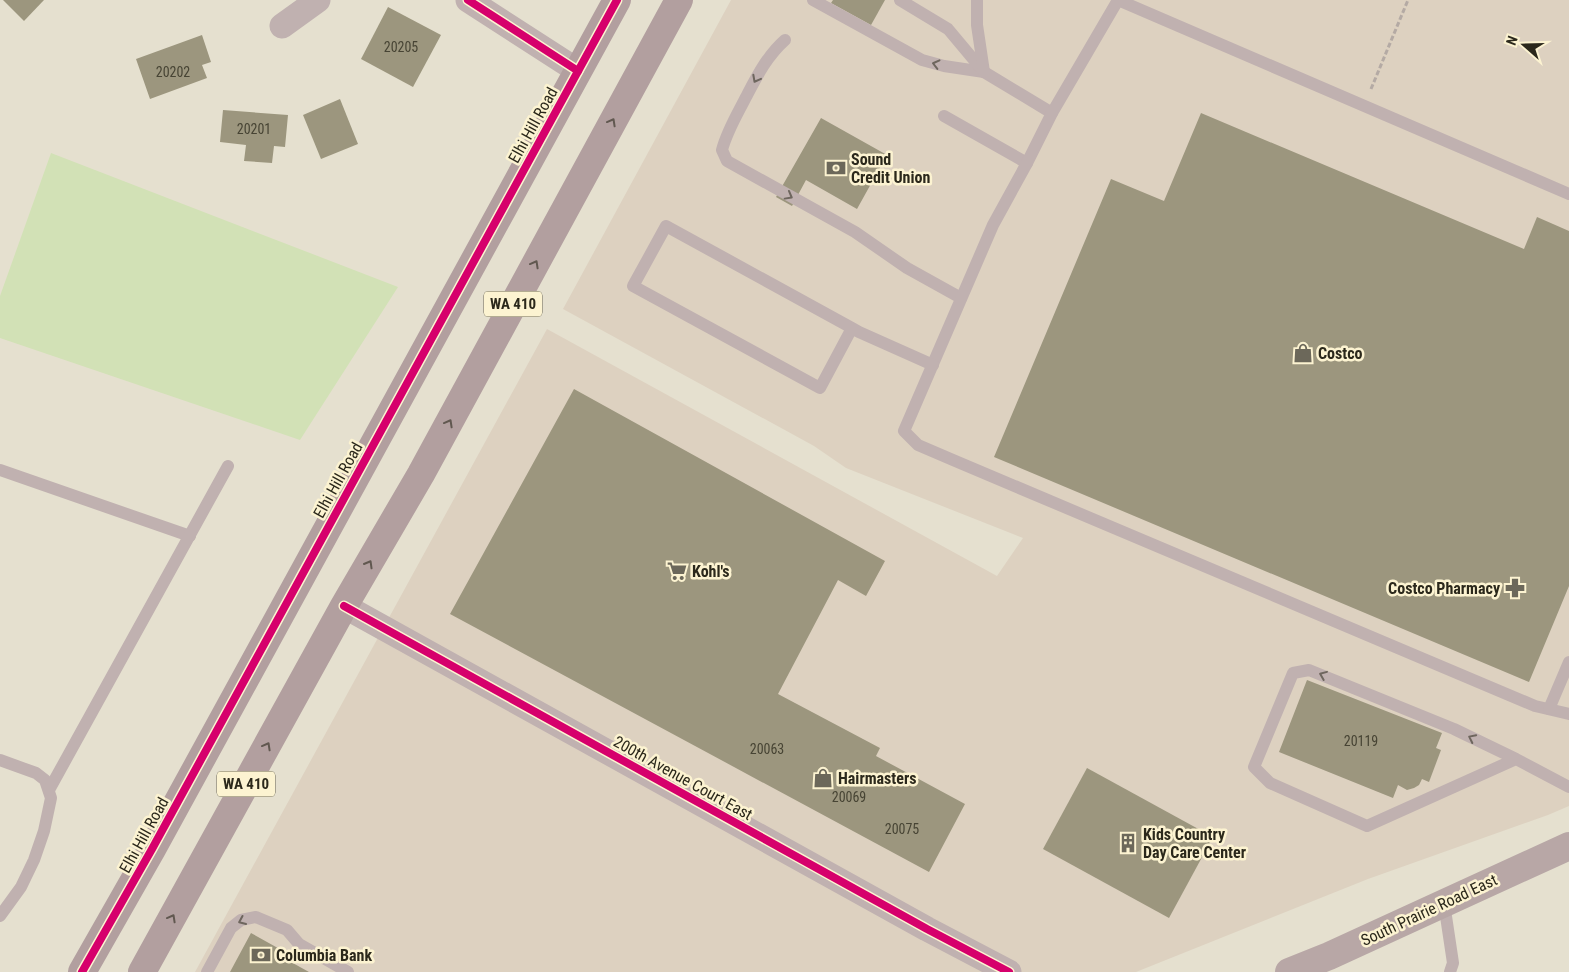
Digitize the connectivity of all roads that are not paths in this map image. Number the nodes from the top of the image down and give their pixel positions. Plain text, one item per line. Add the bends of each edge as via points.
1 (318, 0) edge
2 (468, 0) edge
3 (617, 0) edge
4 (679, 0) edge
5 (813, 0) edge
6 (900, 0) edge
7 (976, 0) edge
8 (282, 26) dead end
9 (784, 40) dead end
10 (578, 71) junction
11 (984, 72) junction
12 (1052, 113) junction
13 (944, 116) dead end
14 (1027, 163) junction
15 (1569, 194) edge
16 (961, 298) junction
17 (852, 328) junction
18 (933, 365) junction
19 (228, 466) dead end
20 (0, 470) edge
21 (190, 536) junction
22 (344, 606) junction
23 (1569, 662) edge
24 (1549, 709) junction
25 (1569, 714) edge
26 (1516, 759) junction
27 (0, 760) edge
28 (1569, 787) edge
29 (49, 790) junction
30 (1569, 846) edge
31 (1444, 903) junction
32 (0, 916) edge
33 (82, 972) edge
34 (142, 972) edge
35 (207, 972) edge
36 (348, 972) edge
37 (1009, 972) edge
38 (1289, 972) edge
39 (1450, 972) edge

1 - 8 street
2 - 10 street
3 - 10 main road, Elhi Hill Road / WA 410
22 -> 4 main road, WA 410 via 421,474
11 -> 5 lane via 922,60
6 - 11 lane via 948,28
7 - 11 lane
9 -> 16 lane via 765,63 726,135 722,150 727,161 855,232 907,268
10 - 33 main road, Elhi Hill Road / WA 410
11 - 12 lane
12 - 14 lane
12 - 15 lane via 1118,0
13 - 14 lane
14 - 16 lane via 993,225
16 - 18 lane
17 - 17 lane via 666,226 633,286 820,388
17 - 18 lane
18 - 24 lane via 904,431 918,445 1535,706
19 - 21 lane
20 - 21 lane
21 - 29 lane
34 -> 22 main road, WA 410
22 - 37 street, 200th Avenue Court East
23 - 24 lane
24 - 25 lane
26 -> 26 lane via 1454,729 1309,670 1293,672 1254,768 1270,783 1367,826
26 - 28 lane
27 - 29 lane via 36,773 45,780
29 - 32 lane via 51,798 34,860 21,887
30 - 31 main road, South Prairie Road East
31 - 38 main road, South Prairie Road East
31 - 39 lane via 1453,963
36 -> 35 lane via 299,944 287,930 256,917 241,920 231,928

